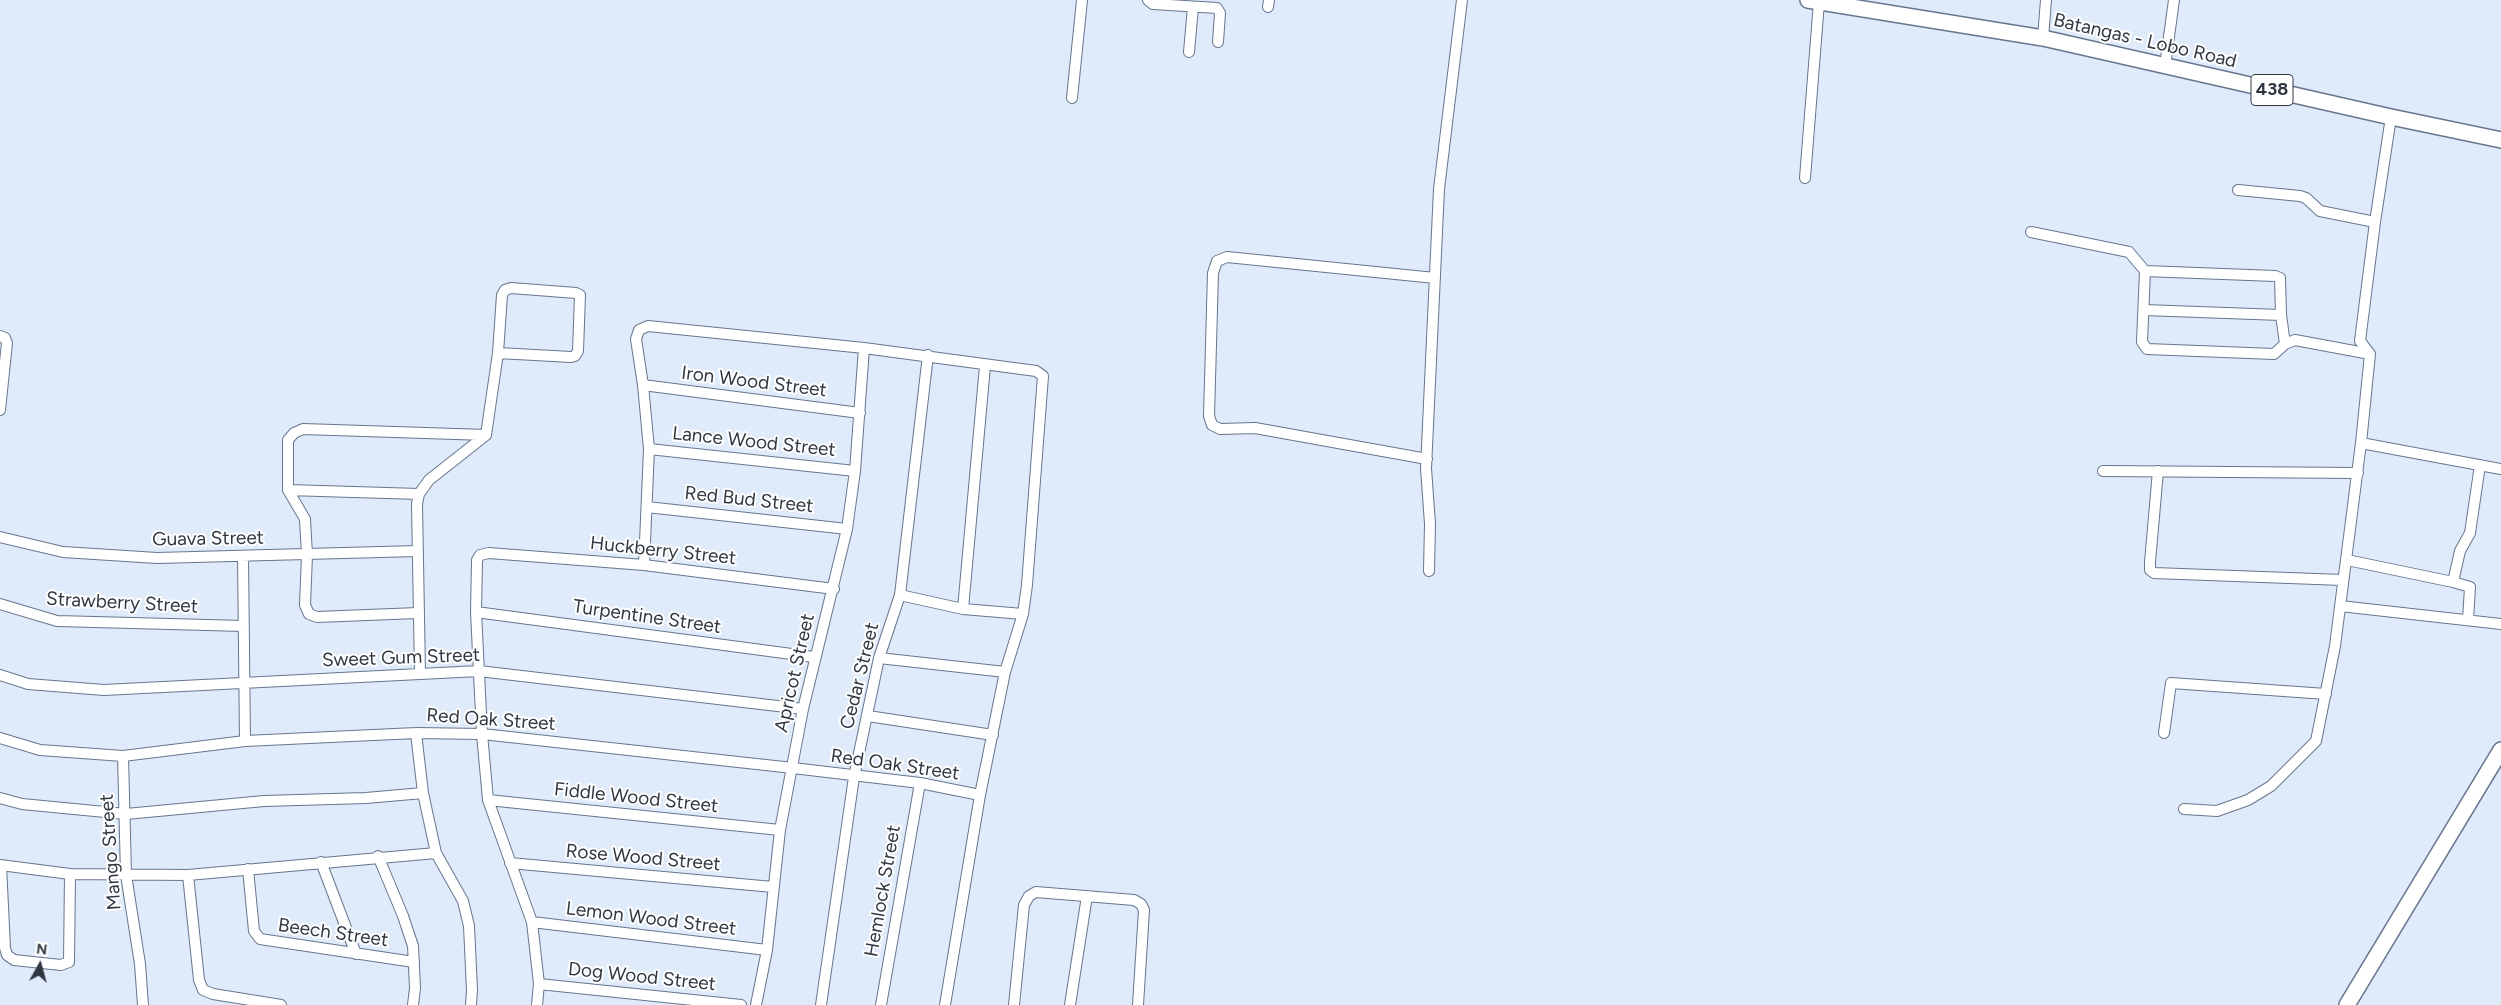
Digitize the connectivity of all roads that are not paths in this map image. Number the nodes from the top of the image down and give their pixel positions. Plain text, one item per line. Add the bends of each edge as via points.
1 (1082, 0) edge
2 (1148, 0) edge
3 (1462, 0) edge
4 (2046, 0) edge
5 (2174, 0) edge
6 (1813, 1) edge
7 (1193, 7) junction
8 (2043, 38) junction
9 (1218, 42) dead end
10 (1189, 52) dead end
11 (2165, 66) junction
12 (1072, 98) dead end
13 (2391, 118) junction
14 (2501, 140) edge
15 (1805, 178) dead end
16 (2238, 190) dead end
17 (2375, 222) junction
18 (2031, 232) dead end
19 (2145, 271) junction
20 (1434, 278) junction
21 (2144, 310) junction
22 (2281, 314) junction
23 (0, 336) edge
24 (2285, 344) junction
25 (864, 348) junction
26 (498, 353) junction
27 (2370, 354) junction
28 (928, 355) junction
29 (985, 366) junction
30 (643, 385) junction
31 (0, 410) edge
32 (860, 413) junction
33 (486, 435) junction
34 (2361, 443) junction
35 (649, 449) junction
36 (1427, 459) junction
37 (2480, 465) junction
38 (2501, 470) edge
39 (855, 471) junction
40 (2103, 471) dead end
41 (2158, 471) junction
42 (2358, 472) junction
43 (288, 490) junction
44 (418, 494) junction
45 (647, 507) junction
46 (847, 528) junction
47 (0, 537) edge
48 (418, 551) junction
49 (243, 556) junction
50 (308, 556) junction
51 (2347, 560) junction
52 (644, 565) junction
53 (1429, 571) dead end
54 (2343, 580) junction
55 (2453, 582) junction
56 (834, 589) junction
57 (900, 595) junction
58 (0, 604) edge
59 (2340, 606) junction
60 (963, 609) junction
61 (476, 612) junction
62 (418, 613) junction
63 (1023, 614) junction
64 (2468, 620) junction
65 (2501, 624) edge
66 (244, 626) junction
67 (814, 657) junction
68 (879, 658) junction
69 (479, 671) junction
70 (1005, 672) junction
71 (420, 673) junction
72 (0, 675) edge
73 (245, 682) junction
74 (2326, 694) junction
75 (802, 709) junction
76 (868, 716) junction
77 (416, 733) junction
78 (2164, 733) dead end
79 (482, 734) junction
80 (993, 734) junction
81 (0, 738) edge
82 (245, 741) junction
83 (2501, 750) edge
84 (123, 756) junction
85 (793, 768) junction
86 (854, 777) junction
87 (920, 783) junction
88 (423, 793) junction
89 (980, 795) junction
90 (0, 798) edge
91 (488, 800) junction
92 (2184, 809) dead end
93 (126, 814) junction
94 (780, 830) junction
95 (436, 853) junction
96 (378, 856) junction
97 (321, 862) junction
98 (510, 863) junction
99 (0, 865) edge
100 (248, 869) junction
101 (70, 874) junction
102 (126, 875) junction
103 (188, 875) junction
104 (773, 887) junction
105 (1087, 896) junction
106 (532, 922) junction
107 (767, 950) junction
108 (356, 954) junction
109 (414, 962) junction
110 (539, 984) junction
111 (143, 1005) edge
112 (281, 1005) edge
113 (413, 1005) edge
114 (470, 1005) edge
115 (537, 1005) edge
116 (741, 1005) edge
117 (756, 1005) edge
118 (821, 1005) edge
119 (881, 1005) edge
120 (945, 1005) edge
121 (1014, 1005) edge
122 (1070, 1005) edge
123 (1138, 1005) edge
124 (2347, 1005) edge

1 - 12 street
2 - 7 street via 1153,4
3 - 20 street via 1439,189
4 - 8 street
5 - 11 street
6 - 8 main road, Batangas - Lobo Road / 438
6 - 15 street
7 - 9 street via 1219,10
7 - 10 street
8 - 11 main road, Batangas - Lobo Road / 438
11 - 13 main road, Batangas - Lobo Road / 438
13 - 14 main road, Batangas - Lobo Road / 438
13 - 17 street
16 - 17 street via 2300,196 2320,211
17 - 27 street via 2360,341
18 - 19 street via 2124,249
19 - 21 street
19 - 22 street via 2275,276 2282,283
20 - 36 street
20 - 36 street via 1227,257 1217,262 1213,273 1209,416 1212,425 1220,429 1255,428
21 - 22 street
21 - 24 street via 2142,342 2147,349 2267,355 2274,354
22 - 24 street
23 - 31 street via 7,343
24 - 27 street via 2295,340
25 - 28 street
25 - 30 street via 648,326 638,330 636,339
25 - 32 street, Apricot Street
26 - 26 street via 502,295 506,290 520,288 576,292 580,295 578,351 575,356
26 - 33 street
27 - 34 street
28 - 29 street
28 - 57 street, Cedar Street
29 - 60 street
29 - 63 street via 1036,371 1042,376
30 - 32 street, Iron Wood Street
30 - 35 street
32 - 39 street, Apricot Street
33 - 43 street via 303,429 288,440
33 - 44 street via 428,480
34 - 37 street
34 - 42 street
35 - 39 street, Lance Wood Street
35 - 45 street
36 - 53 street
37 - 38 street
37 - 55 street via 2470,533 2460,551
39 - 46 street, Apricot Street
40 - 41 street
41 - 42 street
41 - 54 street via 2150,562 2150,570 2154,573
42 - 51 street
43 - 44 street
43 - 50 street via 305,520
44 - 48 street
45 - 46 street, Red Bud Street
45 - 52 street
46 - 56 street, Apricot Street
47 - 49 street, Guava Street via 63,552 157,558
48 - 50 street, Guava Street
48 - 62 street
49 - 50 street, Guava Street
49 - 66 street
50 - 62 street via 305,605 308,614 318,617
51 - 54 street
51 - 55 street
52 - 56 street, Huckberry Street
52 - 61 street, Huckberry Street via 489,553 480,555 477,560
54 - 59 street
55 - 64 street via 2470,586
56 - 67 street, Apricot Street
57 - 60 street
57 - 68 street, Cedar Street
58 - 66 street, Strawberry Street via 57,622
59 - 64 street
59 - 74 street
60 - 63 street
61 - 67 street, Turpentine Street
61 - 69 street
62 - 71 street
63 - 70 street
64 - 65 street
66 - 73 street
67 - 75 street, Apricot Street
68 - 70 street
68 - 76 street, Cedar Street
69 - 71 street, Sweet Gum Street
69 - 75 street, Sweet Gum Street
69 - 79 street
70 - 80 street
71 - 73 street, Sweet Gum Street
72 - 73 street, Sweet Gum Street via 28,684 104,690
73 - 82 street
74 - 78 street via 2171,683
74 - 92 street via 2316,742 2271,786 2248,800 2217,811
75 - 85 street, Apricot Street
76 - 80 street
76 - 86 street, Cedar Street
77 - 79 street, Red Oak Street
77 - 82 street, Red Oak Street
77 - 88 street
79 - 85 street, Red Oak Street
79 - 91 street
80 - 89 street
81 - 84 street, Red Oak Street via 40,750
82 - 84 street, Red Oak Street
83 - 124 main road
84 - 93 street, Mango Street
85 - 86 street, Red Oak Street
85 - 94 street, Apricot Street
86 - 87 street, Red Oak Street
86 - 118 street, Cedar Street
87 - 89 street, Red Oak Street
87 - 119 street, Hemlock Street
88 - 93 street via 264,801
88 - 95 street
89 - 120 street
90 - 93 street via 22,804
91 - 94 street, Fiddle Wood Street
91 - 98 street
93 - 102 street, Mango Street
94 - 104 street, Apricot Street
95 - 96 street
95 - 114 street via 463,901 469,926
96 - 97 street
96 - 109 street via 403,916
97 - 100 street
97 - 108 street
98 - 104 street, Rose Wood Street
98 - 106 street
99 - 101 street
99 - 101 street via 7,955 14,960 61,965 69,962
100 - 103 street
100 - 108 street, Beech Street via 254,931 260,939
101 - 102 street
102 - 103 street
102 - 111 street, Mango Street
103 - 112 street via 199,980 204,990
104 - 107 street, Apricot Street
105 - 121 street via 1036,892 1030,896 1024,905
105 - 122 street
105 - 123 street via 1134,900 1144,910
106 - 107 street, Lemon Wood Street
106 - 110 street
107 - 117 street, Apricot Street
108 - 109 street, Beech Street
109 - 113 street
110 - 115 street
110 - 116 street, Dog Wood Street

